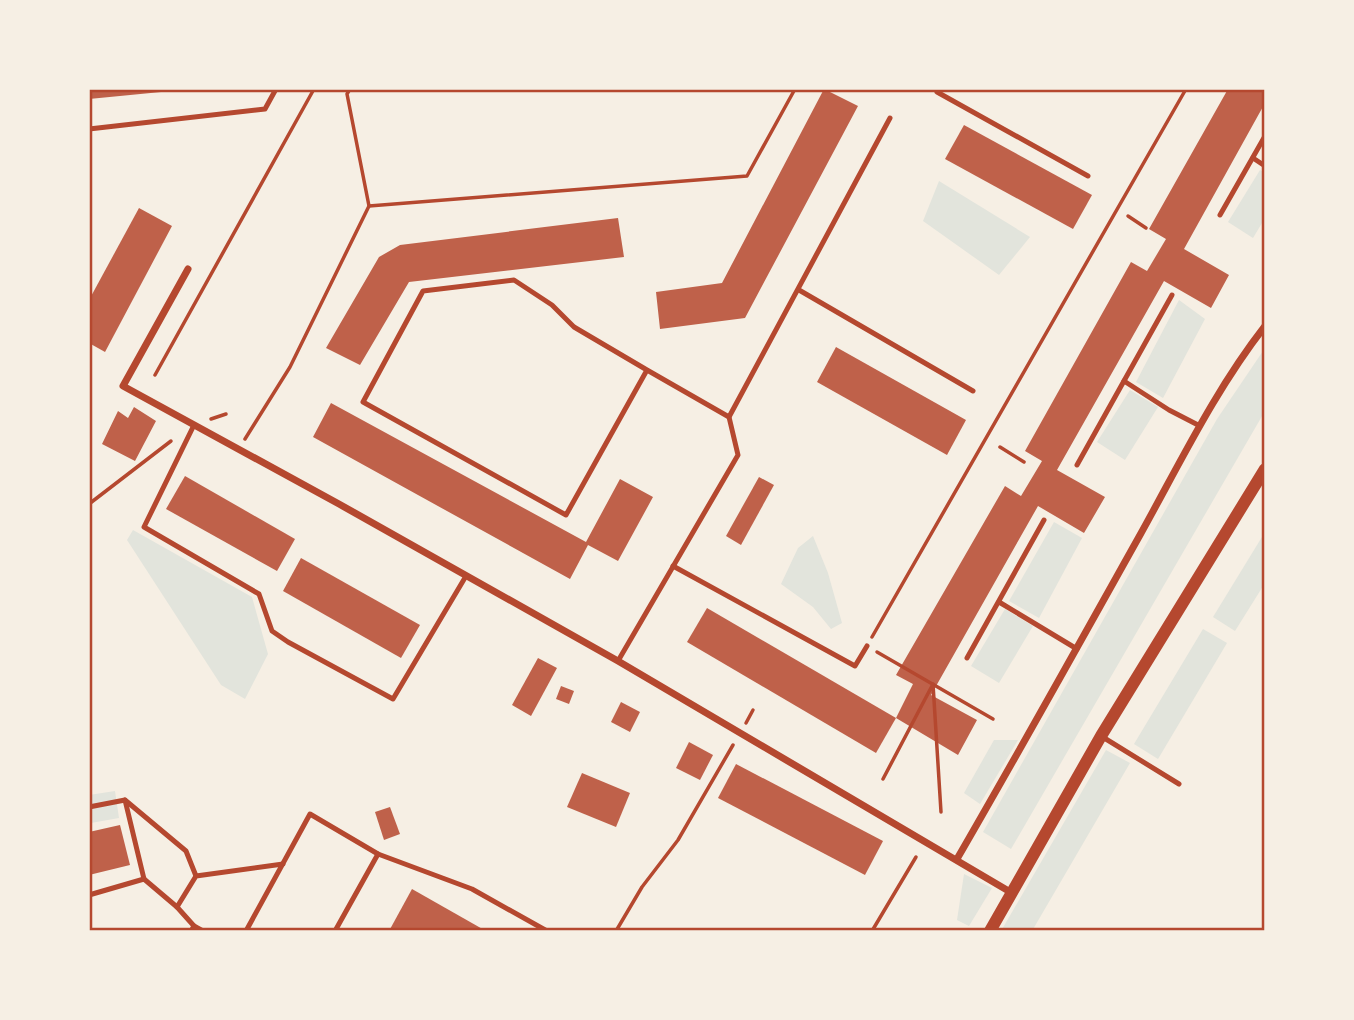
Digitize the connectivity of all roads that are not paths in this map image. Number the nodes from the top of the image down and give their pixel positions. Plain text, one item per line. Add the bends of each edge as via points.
1 (276, 89) edge
2 (939, 89) edge
3 (890, 118) dead end
4 (89, 129) edge
5 (1265, 136) edge
6 (1253, 158) junction
7 (1265, 166) edge
8 (1088, 176) dead end
9 (1220, 215) dead end
10 (188, 269) dead end
11 (799, 289) junction
12 (1172, 295) dead end
13 (1265, 326) edge
14 (647, 370) junction
15 (1124, 382) junction
16 (972, 391) dead end
17 (729, 417) junction
18 (194, 425) junction
19 (1200, 426) junction
20 (1077, 464) dead end
21 (1265, 470) edge
22 (1044, 520) dead end
23 (673, 566) junction
24 (466, 576) junction
25 (999, 602) junction
26 (867, 646) road end
27 (1077, 649) junction
28 (967, 658) dead end
29 (618, 661) junction
30 (1101, 736) junction
31 (1179, 784) dead end
32 (125, 800) junction
33 (89, 807) edge
34 (378, 854) junction
35 (957, 859) junction
36 (283, 864) junction
37 (196, 876) junction
38 (144, 879) junction
39 (1012, 893) junction
40 (89, 895) edge
41 (177, 907) junction
42 (192, 928) edge
43 (203, 931) edge
44 (246, 931) edge
45 (335, 931) edge
46 (547, 931) edge
47 (990, 931) edge

1 - 4 lane via 265,109
2 - 8 lane via 937,92
3 - 11 lane
5 - 6 lane
6 - 7 lane
6 - 9 lane
10 - 18 street via 123,386
11 - 16 lane
11 - 17 lane
12 - 15 lane
13 - 19 street
14 - 14 lane via 574,327 552,305 514,280 423,291 363,402 566,515
14 - 17 lane
15 - 19 lane
15 - 20 lane
17 - 23 lane via 738,455
18 - 24 street
18 - 24 lane via 144,527 259,594 272,631 288,642 393,699
19 - 27 street
21 - 30 street
22 - 25 lane
23 - 26 lane via 855,666
23 - 29 lane
24 - 29 street
25 - 27 lane
25 - 28 lane
27 - 35 street
29 - 35 street
30 - 31 lane
30 - 39 street
32 - 33 lane
32 - 37 lane via 186,851
32 - 38 lane
34 - 36 lane via 310,814
34 - 45 lane
34 - 46 lane via 472,889
35 - 39 street
36 - 37 lane
36 - 44 lane
37 - 41 lane
38 - 40 lane
38 - 41 lane
39 - 47 street
41 - 42 lane
42 - 43 lane

